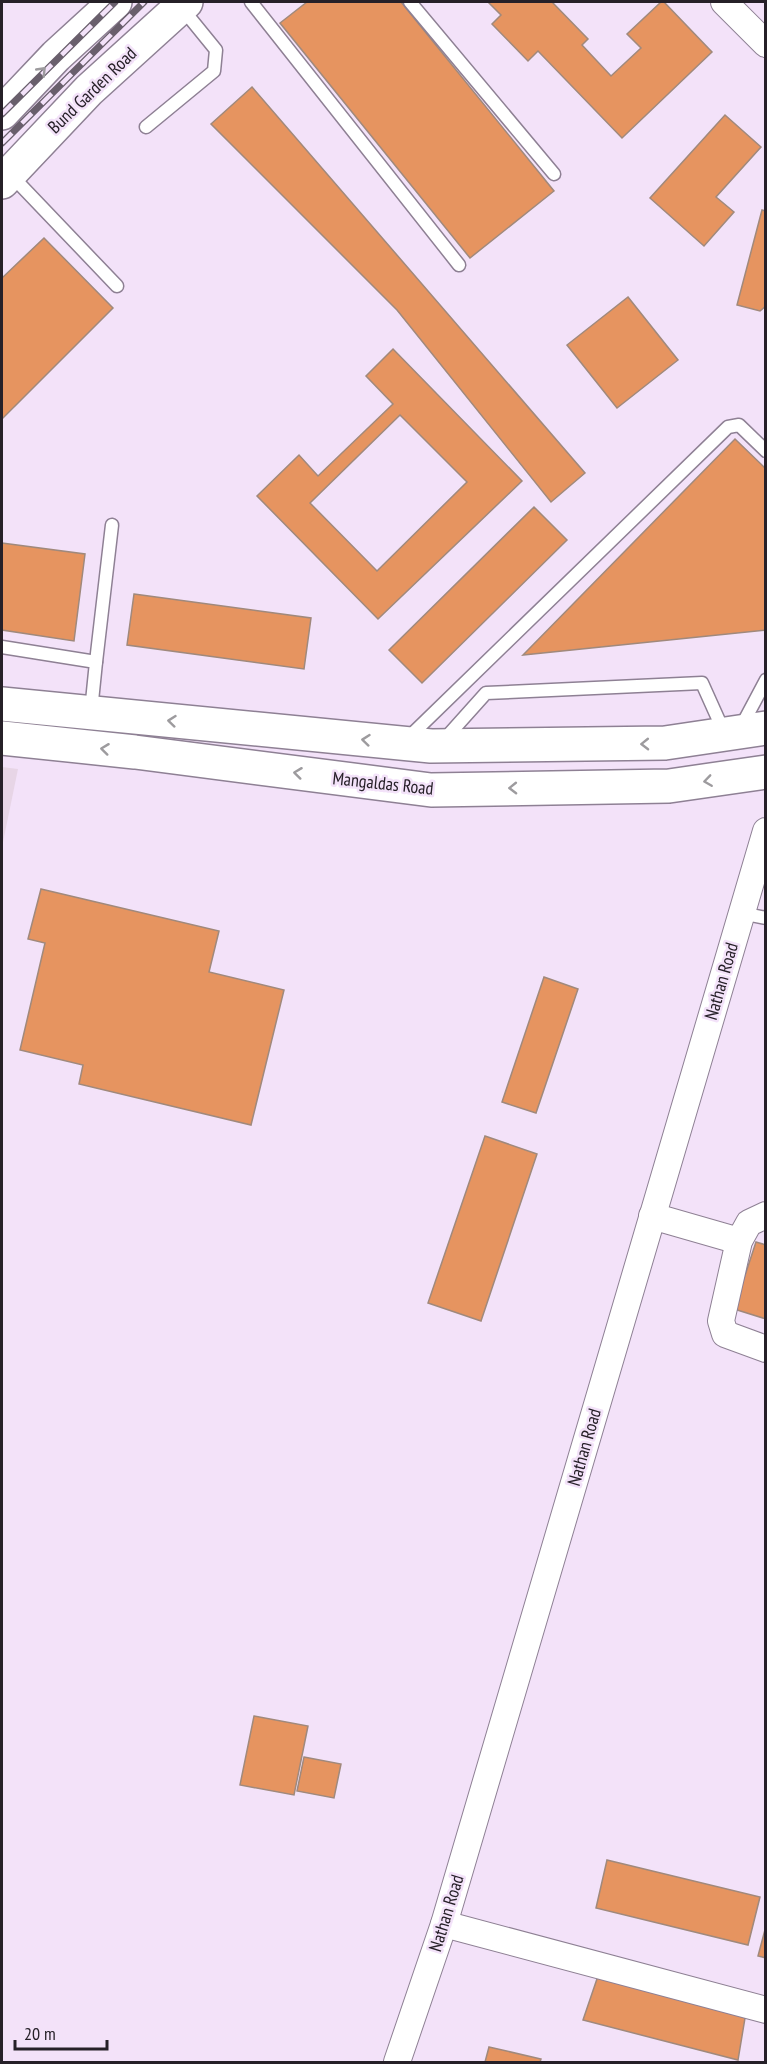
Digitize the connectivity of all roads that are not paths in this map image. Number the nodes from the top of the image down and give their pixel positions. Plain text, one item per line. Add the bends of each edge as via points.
1 (115, 2) edge
2 (251, 2) edge
3 (410, 2) edge
4 (724, 2) edge
5 (183, 4) edge
6 (765, 44) edge
7 (2, 113) edge
8 (146, 127) dead end
9 (554, 174) dead end
10 (5, 178) edge
11 (459, 265) dead end
12 (117, 286) dead end
13 (765, 451) edge
14 (112, 525) dead end
15 (2, 647) edge
16 (96, 662) junction
17 (765, 680) edge
18 (2, 704) edge
19 (91, 713) junction
20 (743, 732) edge
21 (2, 738) edge
22 (402, 744) junction
23 (439, 746) junction
24 (765, 772) edge
25 (765, 831) edge
26 (753, 916) edge
27 (765, 1215) edge
28 (652, 1216) junction
29 (739, 1241) junction
30 (765, 1348) edge
31 (444, 1924) junction
32 (765, 2010) edge
33 (397, 2062) edge

7 -> 1 main road
2 - 11 lane
3 - 9 lane
4 - 6 street
5 - 8 lane via 216,50 214,70
5 - 10 main road, Bund Garden Road via 89,90
10 - 12 lane
13 - 22 lane via 739,425 728,427
14 - 16 lane
15 - 16 lane
16 - 19 lane
17 - 20 lane
18 - 19 main road
22 -> 19 main road
20 -> 23 main road via 665,743
20 - 23 lane via 702,683 486,693
24 -> 21 main road, Mangaldas Road via 669,786 431,790
22 - 23 main road
25 - 26 street, Nathan Road
26 - 28 street, Nathan Road
27 - 29 street via 749,1223
28 - 29 street
28 - 31 street, Nathan Road
29 - 30 street via 721,1321 725,1334
31 - 32 street
31 - 33 street, Nathan Road

